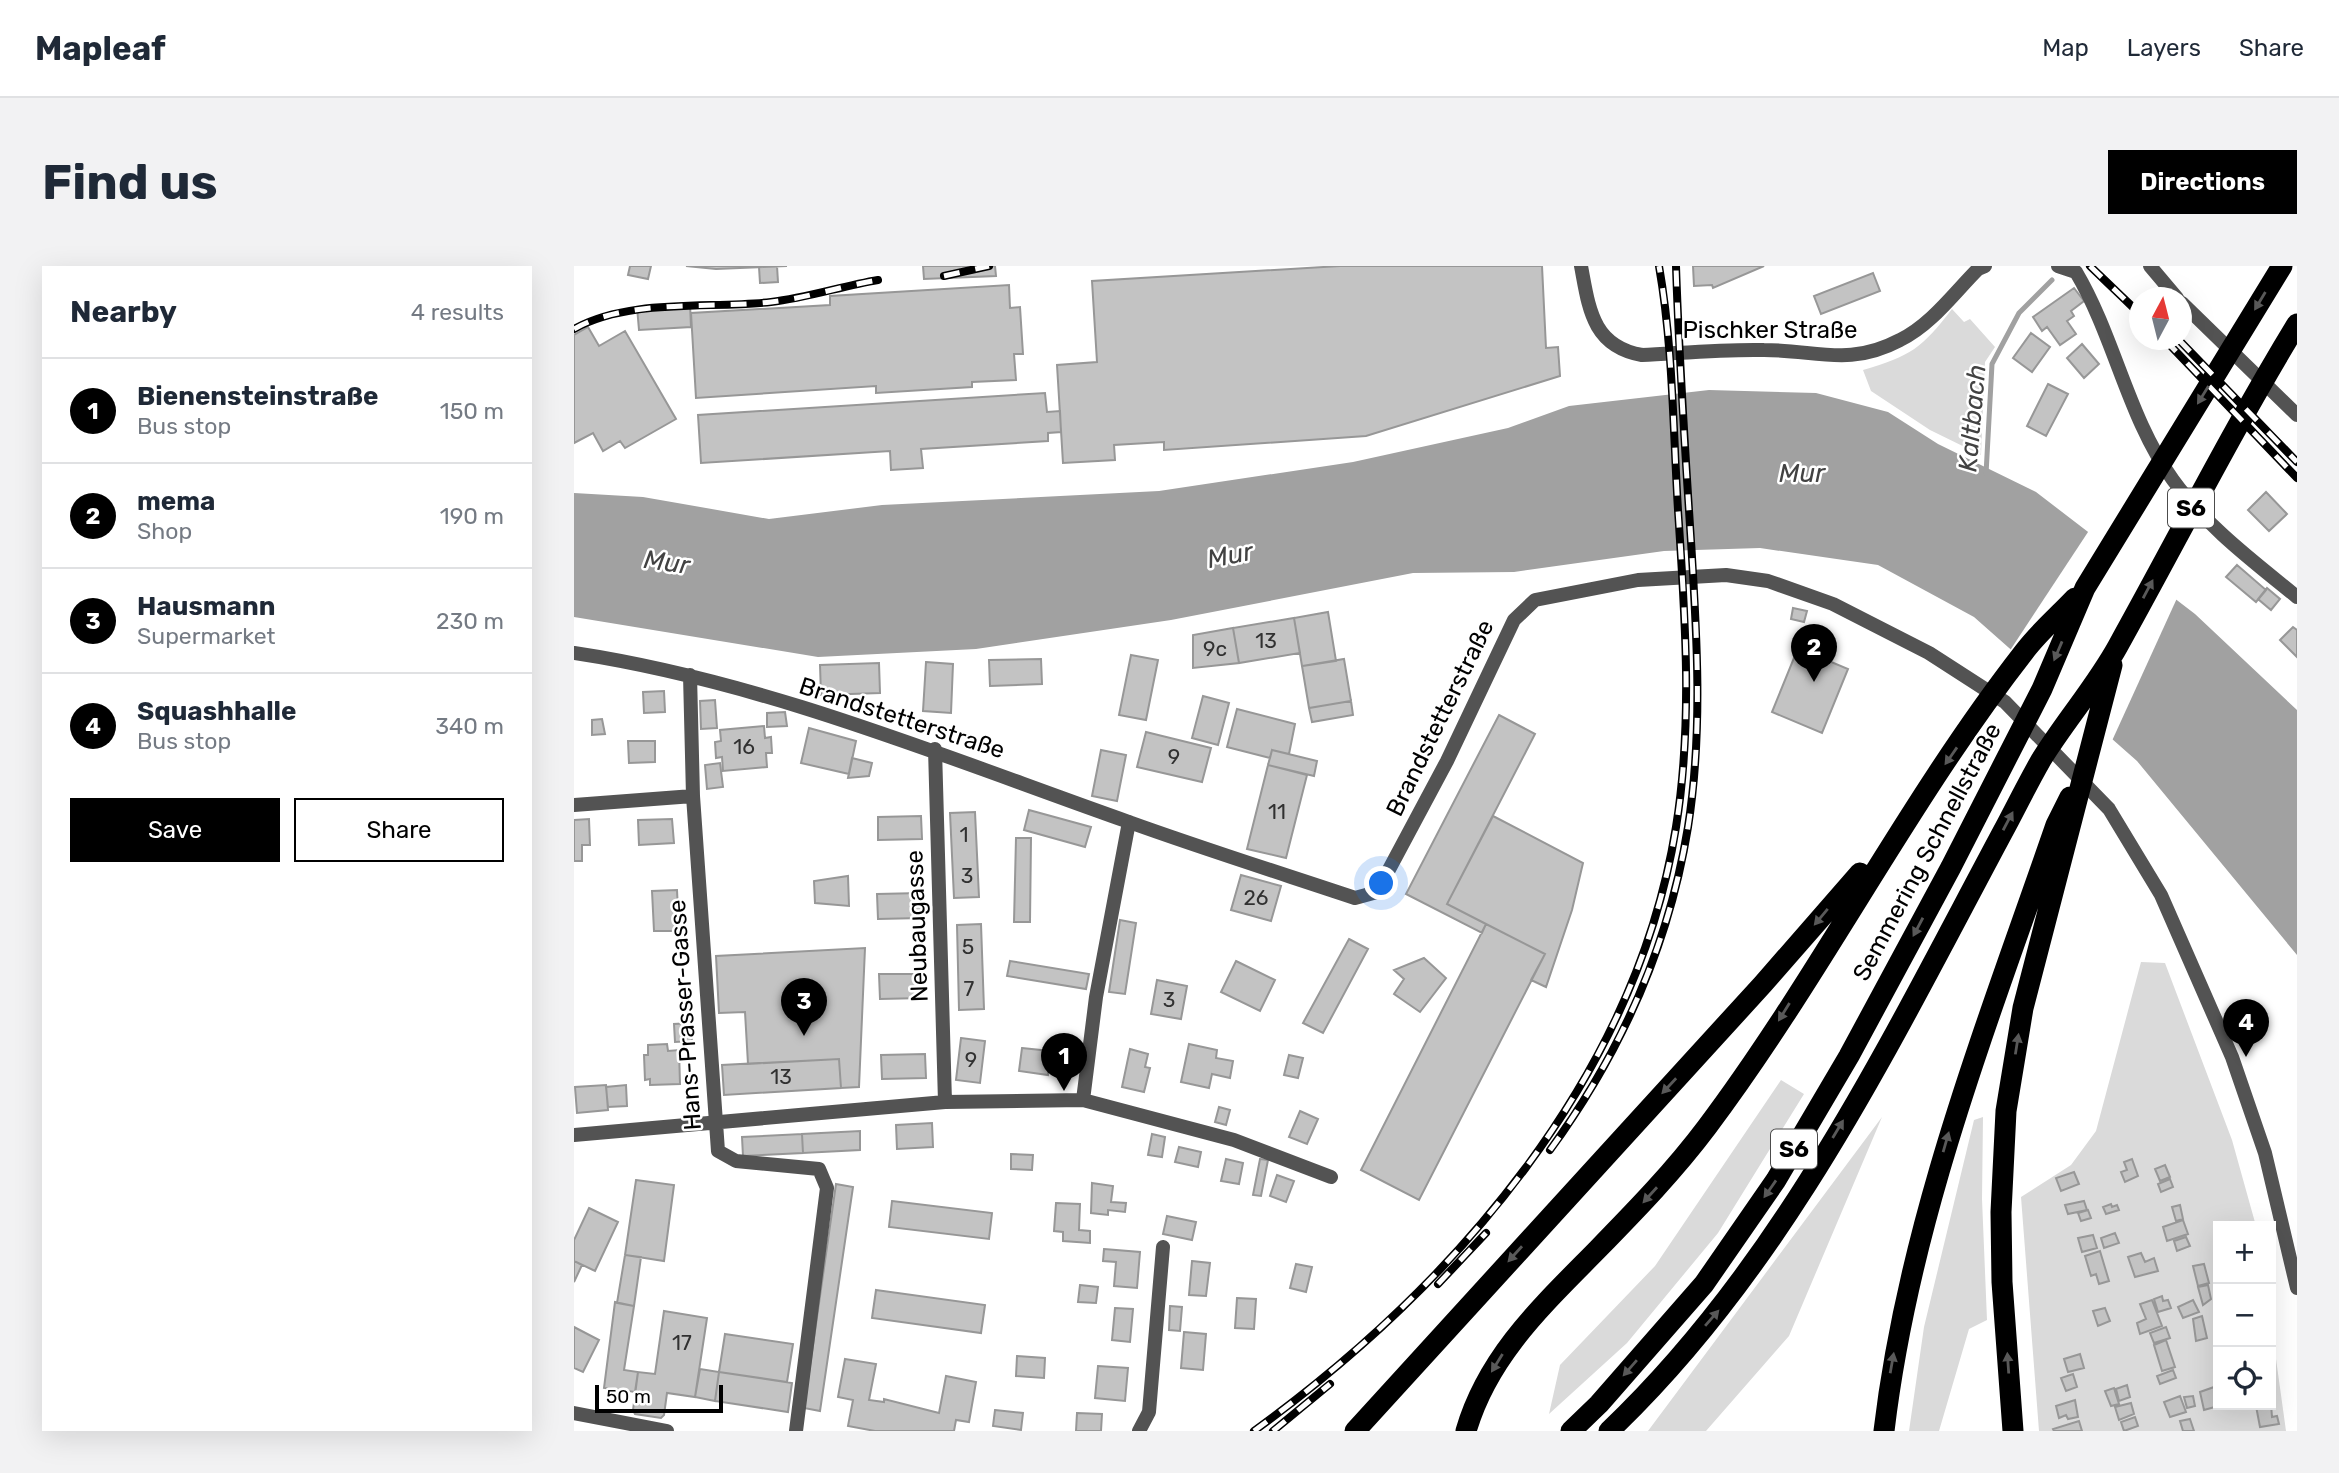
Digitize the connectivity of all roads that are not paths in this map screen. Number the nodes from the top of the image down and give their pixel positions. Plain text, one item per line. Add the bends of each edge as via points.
1 (1581, 266) edge
2 (1985, 266) edge
3 (2057, 266) edge
4 (2150, 266) edge
5 (2282, 266) edge
6 (2168, 287) edge
7 (2192, 313) edge
8 (2297, 324) edge
9 (2297, 415) edge
10 (2085, 588) junction
11 (2297, 597) edge
12 (2117, 649) junction
13 (574, 653) edge
14 (690, 675) junction
15 (935, 749) junction
16 (694, 796) junction
17 (574, 805) edge
18 (1129, 822) junction
19 (1899, 830) junction
20 (2036, 913) junction
21 (1083, 1100) junction
22 (945, 1102) junction
23 (714, 1122) junction
24 (574, 1135) edge
25 (1331, 1177) dead end
26 (1163, 1248) dead end
27 (2297, 1288) edge
28 (574, 1413) edge
29 (1469, 1422) edge
30 (667, 1431) edge
31 (796, 1431) edge
32 (1139, 1431) edge
33 (1355, 1431) edge
34 (1571, 1431) edge
35 (1609, 1431) edge
36 (1884, 1431) edge
37 (2013, 1431) edge

1 - 2 street, Pischker Straße via 1593,319 1604,337 1622,350 1642,355 1766,350 1834,358 1873,352 1902,340
3 - 11 street via 2078,271 2137,412 2172,479 2220,534
4 - 6 street
5 -> 10 highway, Semmering Schnellstraße / S6
7 - 9 street
12 -> 8 highway, S6
10 -> 19 highway via 2025,650
10 -> 34 highway, Semmering Schnellstraße / S6 via 2042,689 1951,867 1776,1180 1704,1284
12 - 20 highway via 2084,769 2056,825
35 -> 12 highway, S6 via 1725,1303 1799,1196 1874,1070 2042,760
13 - 14 street, Brandstetterstraße
14 - 15 street, Brandstetterstraße
14 - 16 street, Hans-Prasser-Gasse
15 - 18 street, Brandstetterstraße
15 - 22 street, Neubaugasse
16 - 17 street
16 - 23 street, Hans-Prasser-Gasse
18 - 21 street via 1096,997
18 - 27 street, Brandstetterstraße via 1355,898 1377,892 1447,761 1514,620 1535,600 1678,575 1726,575 1799,589 1929,653 2005,702 2109,809 2161,895 2232,1057 2265,1153
19 -> 29 highway via 1707,1126 1651,1195 1532,1316 1496,1362
19 -> 33 highway
36 -> 20 highway via 1892,1364 1919,1236 1956,1107
37 -> 20 highway via 2001,1212 2006,1111
21 - 22 street
21 - 25 street via 1234,1140
22 - 23 street
23 - 24 street
23 - 31 street, Hans-Prasser-Gasse via 718,1151 736,1161 819,1169 827,1188
26 - 32 street via 1149,1412
28 - 30 street

